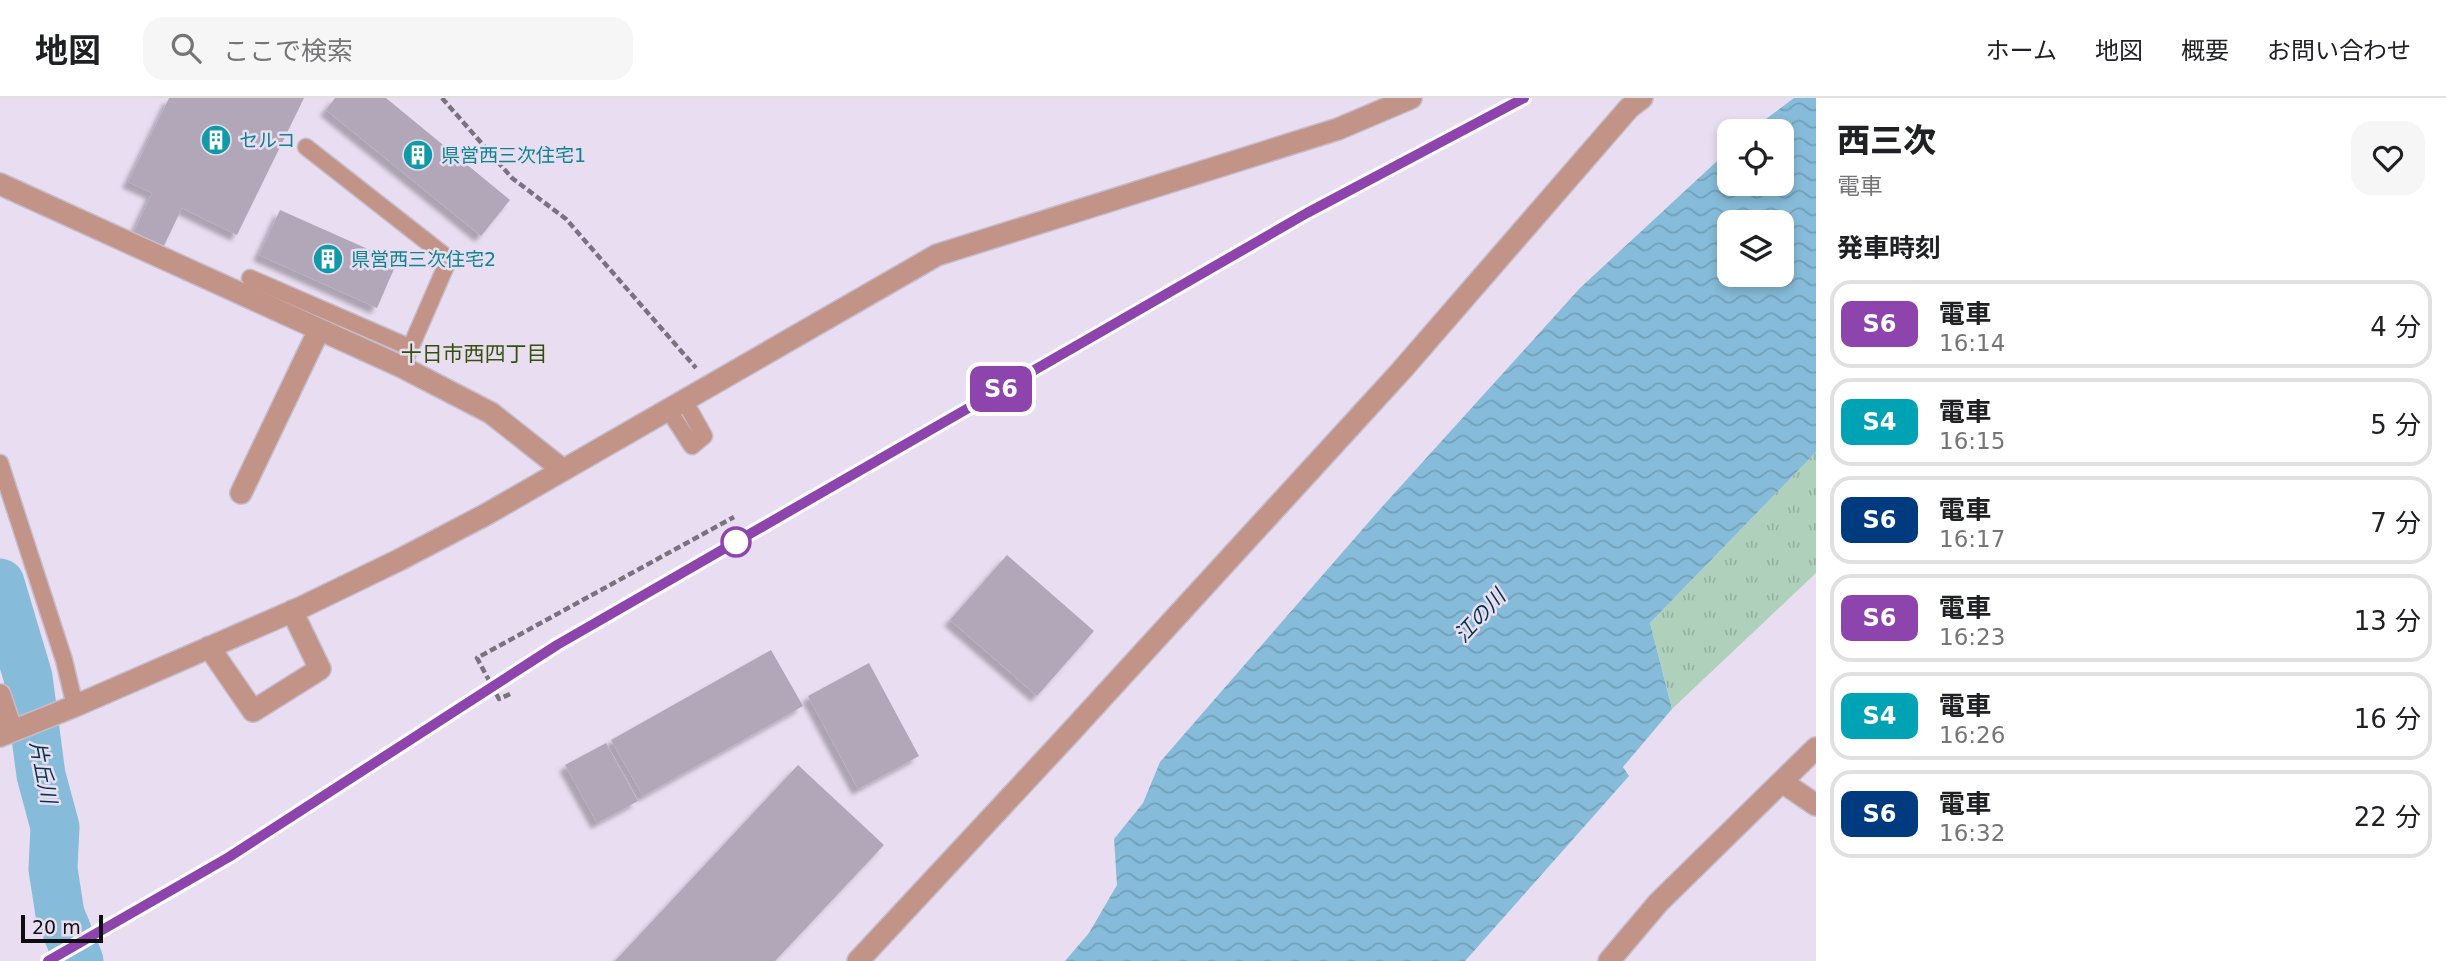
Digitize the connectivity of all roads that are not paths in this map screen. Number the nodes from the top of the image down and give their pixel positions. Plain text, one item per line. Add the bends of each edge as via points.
1 (1411, 98) edge
2 (1642, 98) edge
3 (306, 148) dead end
4 (0, 184) edge
5 (250, 278) dead end
6 (319, 330) junction
7 (409, 347) junction
8 (402, 367) junction
9 (0, 464) edge
10 (564, 470) junction
11 (241, 493) dead end
12 (292, 611) junction
13 (209, 647) junction
14 (0, 695) edge
15 (75, 706) junction
16 (6, 733) edge
17 (1816, 748) edge
18 (1782, 782) junction
19 (1816, 806) edge
20 (858, 961) edge
21 (1609, 961) edge

1 - 10 street via 1338,129 937,255
2 - 20 street via 1382,391
3 - 7 lane via 449,259
4 - 6 street
5 - 7 lane
6 - 8 street
6 - 11 street
7 - 8 lane
8 - 10 street via 491,413
9 - 15 lane
10 - 12 street via 436,541
12 - 13 street
12 - 13 street via 320,669 253,711
13 - 15 street
14 - 16 street
15 - 16 street
17 - 18 street
18 - 19 street
18 - 21 street via 1658,903

